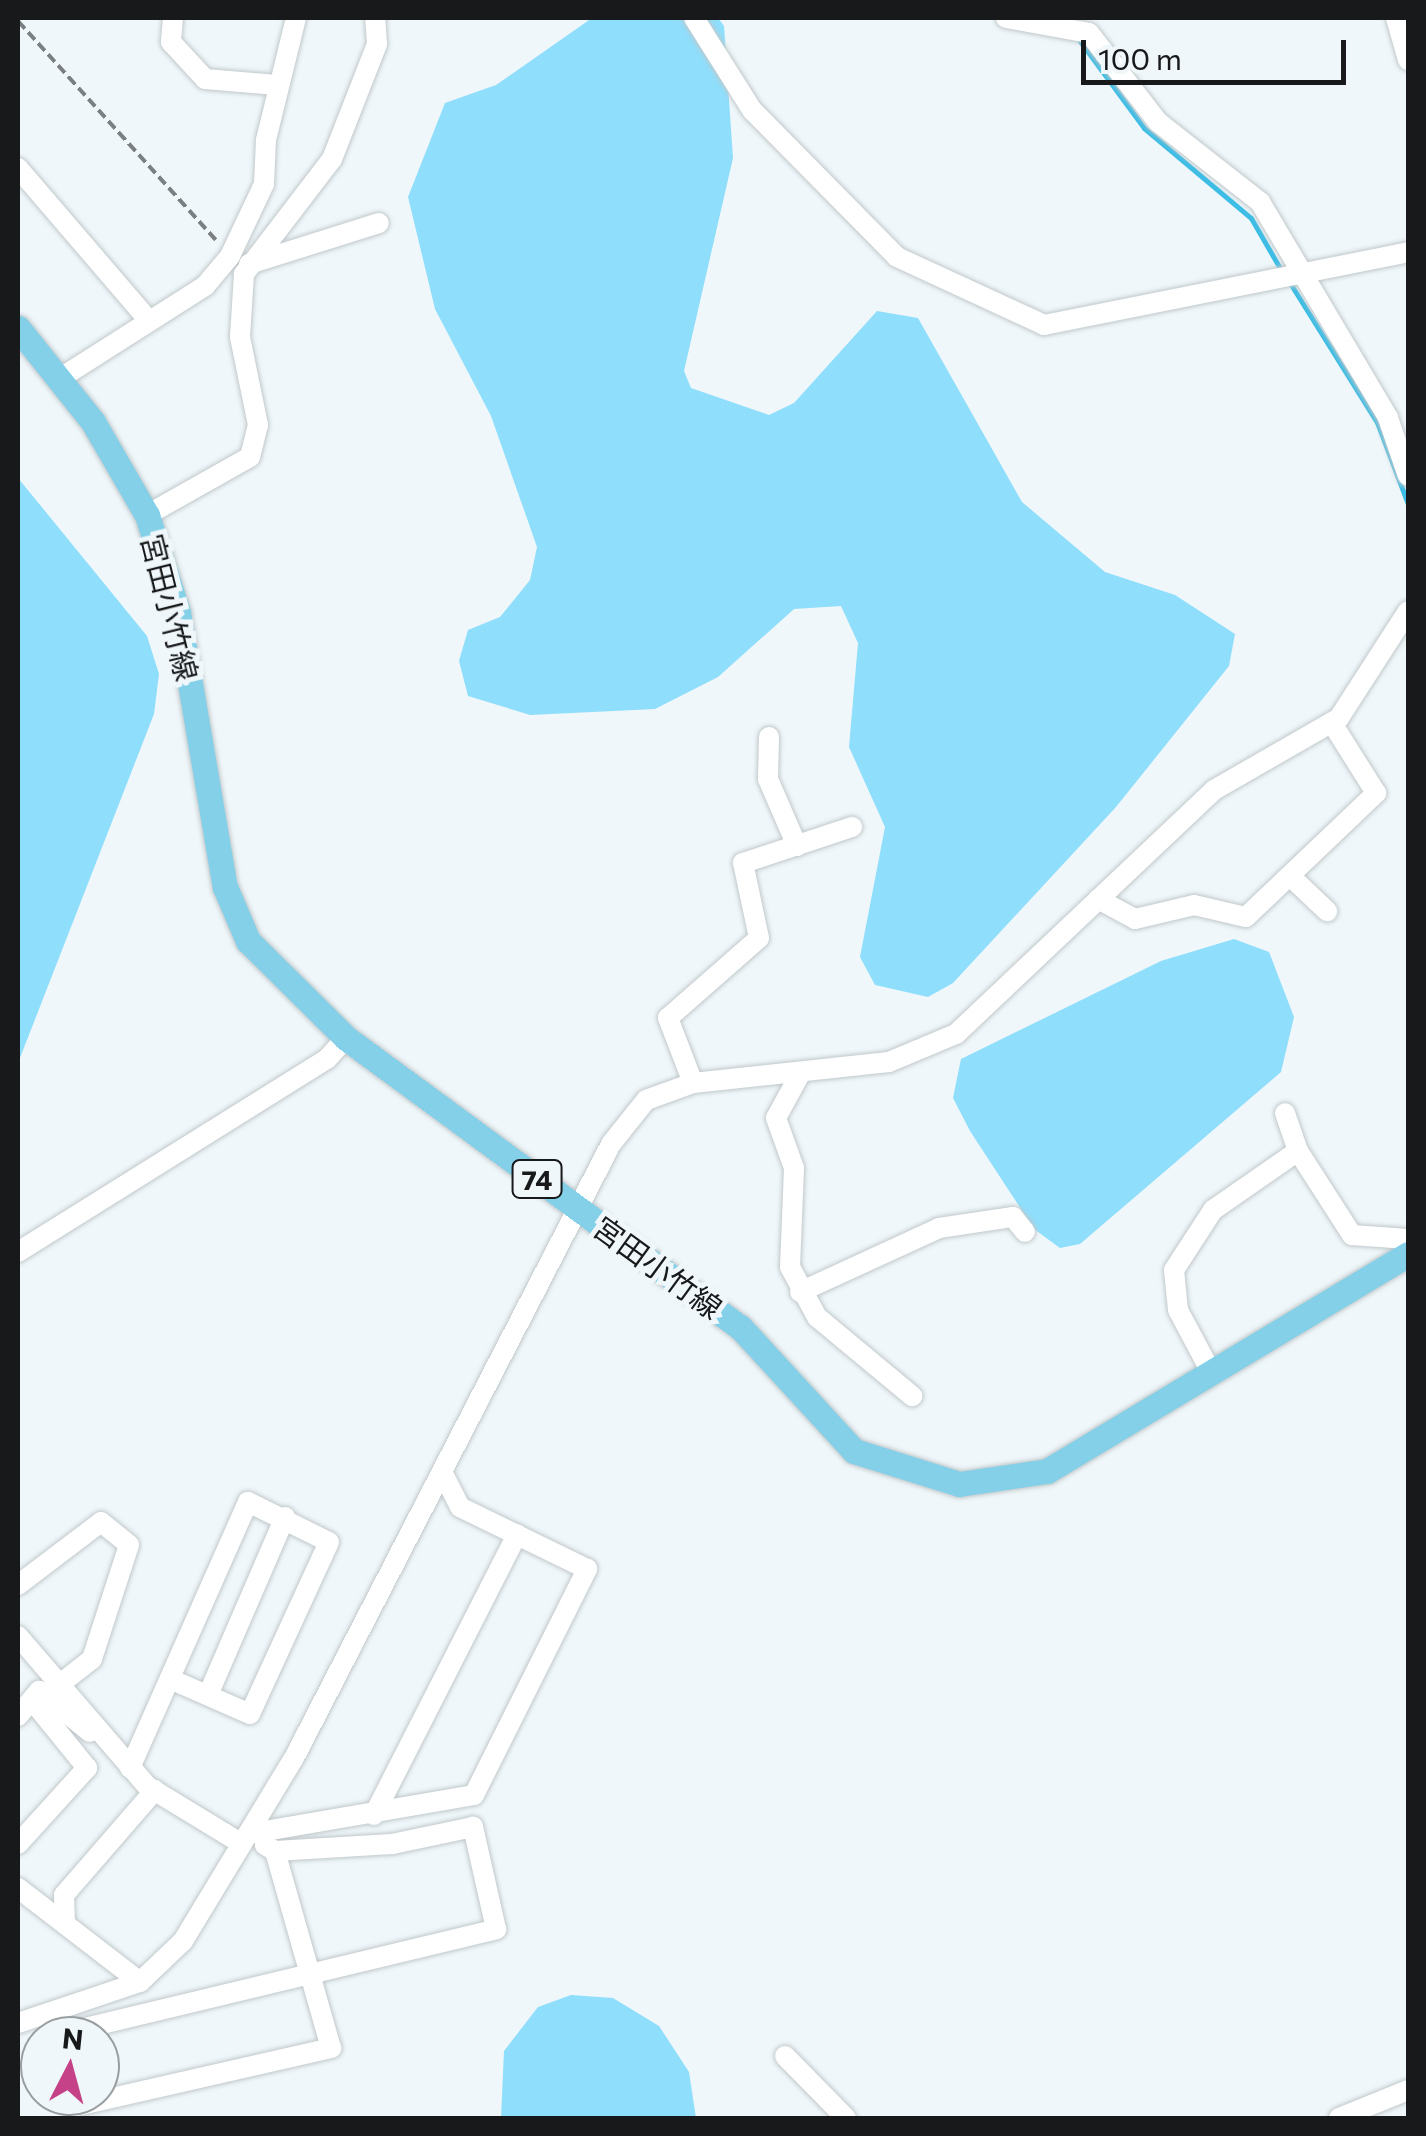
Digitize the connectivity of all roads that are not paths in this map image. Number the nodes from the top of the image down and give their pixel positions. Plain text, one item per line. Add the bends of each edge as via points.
1 (173, 18) edge
2 (296, 18) edge
3 (376, 18) edge
4 (694, 18) edge
5 (1006, 18) edge
6 (1396, 18) edge
7 (1408, 60) edge
8 (277, 85) junction
9 (18, 168) edge
10 (379, 224) dead end
11 (1408, 252) edge
12 (234, 263) junction
13 (1295, 272) junction
14 (150, 321) junction
15 (18, 328) edge
16 (59, 379) junction
17 (1408, 476) edge
18 (147, 515) junction
19 (1408, 611) edge
20 (1332, 722) junction
21 (768, 736) dead end
22 (852, 827) dead end
23 (797, 846) junction
24 (1291, 877) junction
25 (1098, 899) junction
26 (1327, 911) dead end
27 (346, 1038) junction
28 (800, 1074) junction
29 (694, 1084) junction
30 (1284, 1113) dead end
31 (1298, 1151) junction
32 (579, 1210) junction
33 (1025, 1232) dead end
34 (1408, 1239) edge
35 (18, 1252) edge
36 (1408, 1254) edge
37 (800, 1292) junction
38 (1212, 1374) junction
39 (912, 1396) dead end
40 (442, 1474) junction
41 (285, 1518) junction
42 (516, 1534) junction
43 (18, 1585) edge
44 (18, 1636) edge
45 (170, 1679) junction
46 (64, 1682) junction
47 (208, 1696) junction
48 (24, 1708) edge
49 (109, 1746) junction
50 (130, 1768) junction
51 (155, 1790) junction
52 (374, 1815) junction
53 (245, 1839) junction
54 (18, 1844) edge
55 (275, 1851) junction
56 (18, 1888) edge
57 (65, 1924) junction
58 (314, 1973) junction
59 (140, 1982) junction
60 (79, 2016) edge
61 (115, 2016) edge
62 (785, 2056) dead end
63 (1408, 2090) edge
64 (120, 2096) edge
65 (1349, 2117) edge
66 (846, 2118) edge

1 - 8 street via 171,42 205,79
2 - 8 street
3 - 12 street via 377,44 354,116 305,200
4 - 13 street via 752,110 813,180 936,280 1067,327
5 - 13 street via 1089,33 1158,122 1260,202
6 - 7 street
8 - 12 street via 264,184
9 - 14 street
10 - 12 street
11 - 13 street
12 - 14 street
12 - 18 street via 258,425 250,458
13 - 17 street via 1388,418
14 - 16 street
15 - 16 main road, 宮田小竹線 / 74
16 - 18 main road, 宮田小竹線 / 74
18 - 27 main road, 宮田小竹線 / 74 via 178,614 235,917 272,969
19 - 20 street via 1363,693
20 - 24 street via 1376,793
20 - 25 street via 1228,779
21 - 23 street via 768,779
22 - 23 street
23 - 29 street via 744,863 758,938 668,1018
24 - 25 street via 1236,919 1194,905 1136,919
24 - 26 street
25 - 28 street via 956,1034 888,1062
27 - 32 main road, 宮田小竹線 / 74
27 - 35 street via 326,1059
28 - 29 street
28 - 37 street via 776,1118 791,1149 784,1232
29 - 32 street via 646,1100 630,1116
30 - 31 street
31 - 34 street via 1352,1236
31 - 38 street via 1212,1210 1174,1270 1178,1310
32 - 38 main road, 宮田小竹線 / 74 via 740,1327 854,1451 927,1480 1003,1482 1048,1471
32 - 40 street
33 - 37 street via 1013,1217 939,1228
36 - 38 main road, 宮田小竹線 / 74
37 - 39 street via 816,1317
40 - 42 street via 460,1506
40 - 53 street
41 - 45 street via 248,1502
41 - 47 street
41 - 47 street via 329,1542 250,1714
42 - 52 street
42 - 52 street via 587,1569 474,1795
43 - 46 street via 101,1522 129,1545 92,1659
44 - 46 street
45 - 47 street
45 - 50 street
46 - 49 street
48 - 49 street via 40,1691
48 - 54 street via 86,1768
49 - 50 street
50 - 51 street
51 - 53 street
51 - 57 street via 64,1895
52 - 53 street
53 - 55 street
53 - 59 street via 183,1941
55 - 58 street
55 - 58 street via 392,1844 473,1827 496,1929
56 - 57 street
57 - 59 street
58 - 61 street
58 - 64 street via 331,2048
59 - 60 street
62 - 66 street
63 - 65 street

